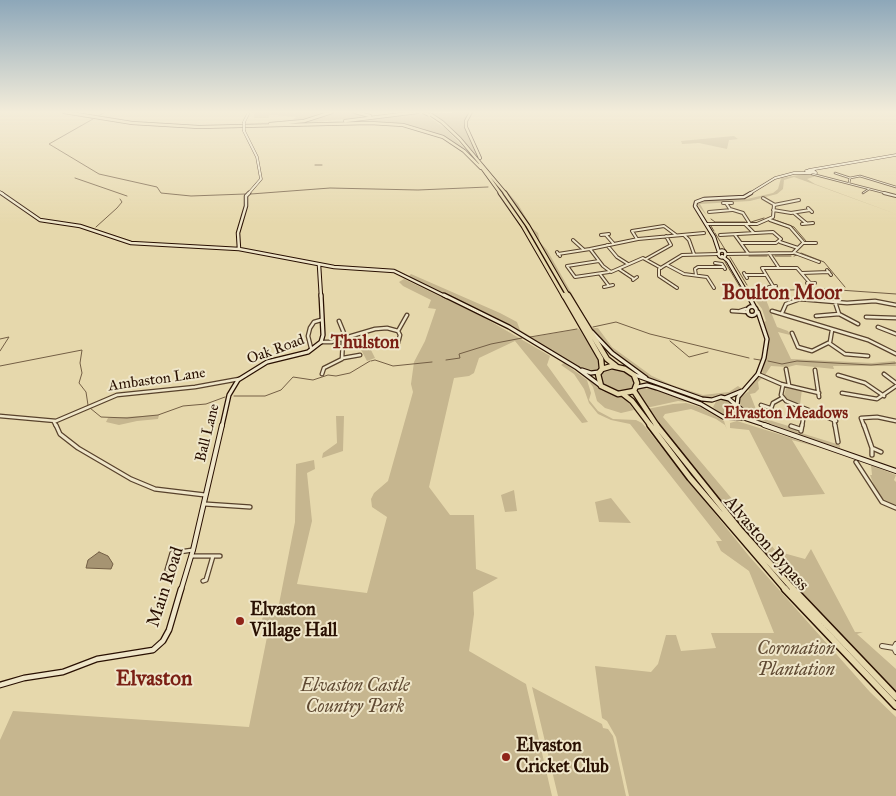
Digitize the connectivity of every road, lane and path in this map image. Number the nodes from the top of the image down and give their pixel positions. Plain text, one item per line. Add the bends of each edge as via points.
1 (254, 149) edge
2 (461, 149) edge
3 (465, 149) edge
4 (469, 149) edge
5 (477, 149) edge
6 (896, 155) edge
7 (481, 168) junction
8 (487, 169) junction
9 (819, 169) junction
10 (808, 170) junction
11 (816, 172) junction
12 (835, 172) dead end
13 (800, 173) junction
14 (811, 174) junction
15 (821, 176) junction
16 (850, 178) junction
17 (849, 183) junction
18 (896, 187) edge
19 (869, 189) junction
20 (0, 192) edge
21 (863, 193) dead end
22 (896, 196) edge
23 (794, 198) dead end
24 (760, 200) dead end
25 (732, 203) dead end
26 (775, 205) junction
27 (732, 210) junction
28 (773, 210) junction
29 (810, 210) dead end
30 (709, 212) dead end
31 (794, 213) junction
32 (770, 220) junction
33 (813, 223) dead end
34 (707, 224) junction
35 (745, 224) junction
36 (750, 224) junction
37 (609, 234) dead end
38 (704, 234) dead end
39 (720, 234) dead end
40 (754, 234) junction
41 (601, 235) dead end
42 (606, 235) junction
43 (676, 235) junction
44 (684, 235) junction
45 (735, 235) junction
46 (666, 236) junction
47 (638, 240) junction
48 (569, 241) dead end
49 (780, 242) junction
50 (742, 243) junction
51 (804, 243) junction
52 (816, 243) dead end
53 (613, 244) junction
54 (607, 245) junction
55 (719, 247) junction
56 (590, 248) junction
57 (798, 248) junction
58 (239, 249) junction
59 (583, 249) junction
60 (718, 253) junction
61 (748, 253) junction
62 (769, 253) junction
63 (795, 253) junction
64 (558, 254) dead end
65 (694, 254) junction
66 (726, 254) junction
67 (722, 256) junction
68 (646, 259) junction
69 (599, 261) junction
70 (728, 261) junction
71 (819, 262) dead end
72 (715, 263) dead end
73 (628, 264) junction
74 (319, 265) junction
75 (666, 265) junction
76 (323, 266) junction
77 (661, 268) junction
78 (779, 268) junction
79 (619, 269) junction
80 (610, 271) junction
81 (829, 272) dead end
82 (318, 273) junction
83 (802, 273) junction
84 (600, 274) junction
85 (696, 275) junction
86 (746, 276) dead end
87 (766, 276) junction
88 (635, 279) dead end
89 (814, 284) dead end
90 (613, 285) dead end
91 (609, 286) junction
92 (604, 287) dead end
93 (768, 287) dead end
94 (677, 288) dead end
95 (714, 288) dead end
96 (749, 298) junction
97 (835, 302) junction
98 (896, 305) edge
99 (755, 308) junction
100 (732, 311) dead end
101 (748, 311) junction
102 (772, 311) dead end
103 (758, 312) junction
104 (782, 313) junction
105 (839, 314) junction
106 (407, 315) dead end
107 (579, 316) junction
108 (816, 316) dead end
109 (866, 316) dead end
110 (896, 318) edge
111 (321, 320) junction
112 (761, 320) junction
113 (339, 321) dead end
114 (858, 324) dead end
115 (878, 327) dead end
116 (832, 330) junction
117 (398, 331) junction
118 (792, 333) dead end
119 (896, 334) edge
120 (344, 339) junction
121 (321, 342) junction
122 (829, 343) junction
123 (391, 346) dead end
124 (311, 348) dead end
125 (896, 354) edge
126 (360, 355) dead end
127 (868, 356) dead end
128 (343, 358) junction
129 (616, 366) junction
130 (577, 368) junction
131 (786, 369) dead end
132 (815, 370) dead end
133 (601, 371) junction
134 (322, 374) dead end
135 (758, 374) junction
136 (884, 374) dead end
137 (634, 375) junction
138 (838, 375) dead end
139 (238, 379) junction
140 (656, 384) junction
141 (783, 385) junction
142 (789, 385) junction
143 (896, 385) edge
144 (601, 386) junction
145 (635, 389) junction
146 (742, 391) junction
147 (842, 393) dead end
148 (622, 394) junction
149 (884, 396) junction
150 (724, 398) junction
151 (782, 398) junction
152 (712, 400) junction
153 (637, 404) junction
154 (761, 405) dead end
155 (738, 407) junction
156 (713, 410) junction
157 (808, 410) junction
158 (645, 415) junction
159 (0, 416) edge
160 (736, 417) junction
161 (896, 421) edge
162 (54, 422) junction
163 (759, 423) junction
164 (790, 426) dead end
165 (860, 427) dead end
166 (864, 428) junction
167 (837, 442) dead end
168 (872, 448) junction
169 (881, 452) dead end
170 (872, 455) dead end
171 (856, 462) dead end
172 (896, 471) edge
173 (865, 477) junction
174 (870, 478) dead end
175 (205, 495) junction
176 (203, 504) junction
177 (250, 506) dead end
178 (896, 508) edge
179 (193, 550) junction
180 (192, 556) junction
181 (213, 556) junction
182 (220, 556) dead end
183 (167, 570) dead end
184 (203, 581) dead end
185 (882, 646) dead end
186 (895, 648) edge
187 (2, 684) edge
188 (896, 697) edge
189 (896, 706) edge

1 - 58 street, bridge via 261,179 246,196 238,233
2 - 7 highway
3 - 7 highway
4 - 8 highway
5 - 8 highway
6 - 9 street
7 - 133 highway via 533,242 601,359
8 - 107 highway via 528,226
9 - 10 street
9 - 11 street
10 - 11 street
10 - 13 street
10 - 14 street
11 - 14 street
11 - 15 street
12 - 16 street
13 - 14 street
13 - 34 street via 771,180 744,196 698,200 695,206
14 - 15 street
15 - 17 street
16 - 17 street
16 - 18 street via 862,176
17 - 19 street
19 - 21 street
19 - 22 street
20 - 58 street via 40,220 80,226 131,243
23 - 26 street via 798,200
24 - 26 street via 764,198
25 - 27 street via 725,203
26 - 28 street
27 - 30 street
27 - 36 street via 743,213
28 - 31 street
28 - 32 street
29 - 31 street
31 - 33 street via 804,224
32 - 36 street
32 - 51 street via 790,227
34 - 35 street
34 - 55 street
35 - 36 street
35 - 40 street
37 - 42 street
38 - 44 street
39 - 45 street
40 - 45 street
40 - 49 street via 775,232 781,238
41 - 42 street
42 - 53 street
43 - 44 street
43 - 46 street
43 - 47 street via 665,226 632,231
44 - 65 street
45 - 50 street
46 - 47 street
46 - 68 street via 671,244
47 - 53 street
48 - 59 street via 575,239
49 - 50 street
49 - 57 street
50 - 61 street
51 - 52 street
51 - 57 street
53 - 54 street
54 - 56 street
54 - 73 street
55 - 60 street
55 - 66 street
56 - 59 street
56 - 69 street
57 - 63 street
58 - 74 street
59 - 64 street
60 - 65 street
60 - 66 street
60 - 67 street
61 - 62 street
61 - 66 street
62 - 63 street
62 - 78 street
63 - 71 street
65 - 75 street via 682,255
66 - 67 street
66 - 70 street
67 - 70 street
68 - 73 street
68 - 77 street
69 - 80 street
69 - 84 street via 567,266 575,277
70 - 96 street
72 - 85 street via 724,267 698,267
73 - 79 street
74 - 76 street
74 - 82 street
75 - 77 street
75 - 85 street via 684,274
76 - 82 street
76 - 130 street via 385,269 402,274 509,327
77 - 94 street via 657,271 659,276
78 - 83 street via 796,268
78 - 87 street via 762,268
79 - 80 street
79 - 88 street
80 - 84 street
81 - 83 street
82 - 111 street
83 - 89 street via 808,283
84 - 91 street
85 - 95 street via 708,277
86 - 87 street
87 - 93 street via 775,286
90 - 91 street
91 - 92 street
96 - 99 street
96 - 101 street
97 - 98 street via 874,300
97 - 104 street via 792,300
97 - 105 street
99 - 101 street
99 - 103 street
100 - 101 street
101 - 103 street
101 - 112 street
102 - 104 street
103 - 112 street
104 - 116 street
105 - 108 street
105 - 114 street
106 - 117 street
107 - 129 highway via 602,352
107 - 140 street via 612,353
109 - 110 street
111 - 121 street
111 - 124 street via 310,328
112 - 135 street via 766,332 766,345
113 - 120 street
115 - 119 street
116 - 122 street
116 - 125 street via 868,340
117 - 120 street via 382,328
117 - 123 street via 400,340 397,346
118 - 122 street via 798,347 805,350 817,350
120 - 121 street
120 - 128 street
121 - 139 street, Oak Road via 308,352 256,367
122 - 127 street via 845,354
126 - 128 street
128 - 134 street via 324,368
129 - 133 highway
129 - 137 highway
130 - 133 street via 591,373
130 - 144 street
131 - 142 street
132 - 142 street via 819,395
133 - 144 highway via 598,377
135 - 141 street
135 - 146 street
136 - 143 street
137 - 140 street
137 - 145 highway
138 - 149 street via 865,383
139 - 162 street, Ambaston Lane via 195,387 117,394
139 - 175 street, Ball Lane via 226,405
140 - 152 street
141 - 142 street
141 - 151 street
143 - 149 street
144 - 148 highway
145 - 148 highway
145 - 153 highway, Alvaston Bypass
145 - 156 street via 652,386
146 - 150 street
146 - 155 street via 737,400
147 - 149 street via 866,401
148 - 153 highway, Alvaston Bypass
150 - 152 street
150 - 155 street
151 - 154 street via 774,401 770,410
151 - 157 street
152 - 156 street
153 - 158 highway, Alvaston Bypass
155 - 160 street via 740,413
155 - 163 street
156 - 160 street via 725,418
157 - 164 street via 800,430
157 - 167 street via 835,420
158 - 188 highway, Alvaston Bypass via 741,531
158 - 189 highway, Alvaston Bypass via 696,486 767,570
159 - 162 street
160 - 163 street
161 - 166 street via 864,416 861,419
162 - 175 street via 60,434 78,448 132,479 155,489
163 - 172 street
165 - 166 street
166 - 168 street
168 - 169 street
168 - 170 street
171 - 173 street
173 - 174 street
173 - 178 street via 882,502
175 - 176 street, Main Road
176 - 177 street
176 - 179 street, Main Road
179 - 180 street, Main Road
179 - 183 street via 172,553
180 - 181 street
180 - 187 street, Main Road via 169,630 154,649 102,658 63,672
181 - 182 street
181 - 184 street
185 - 186 street

